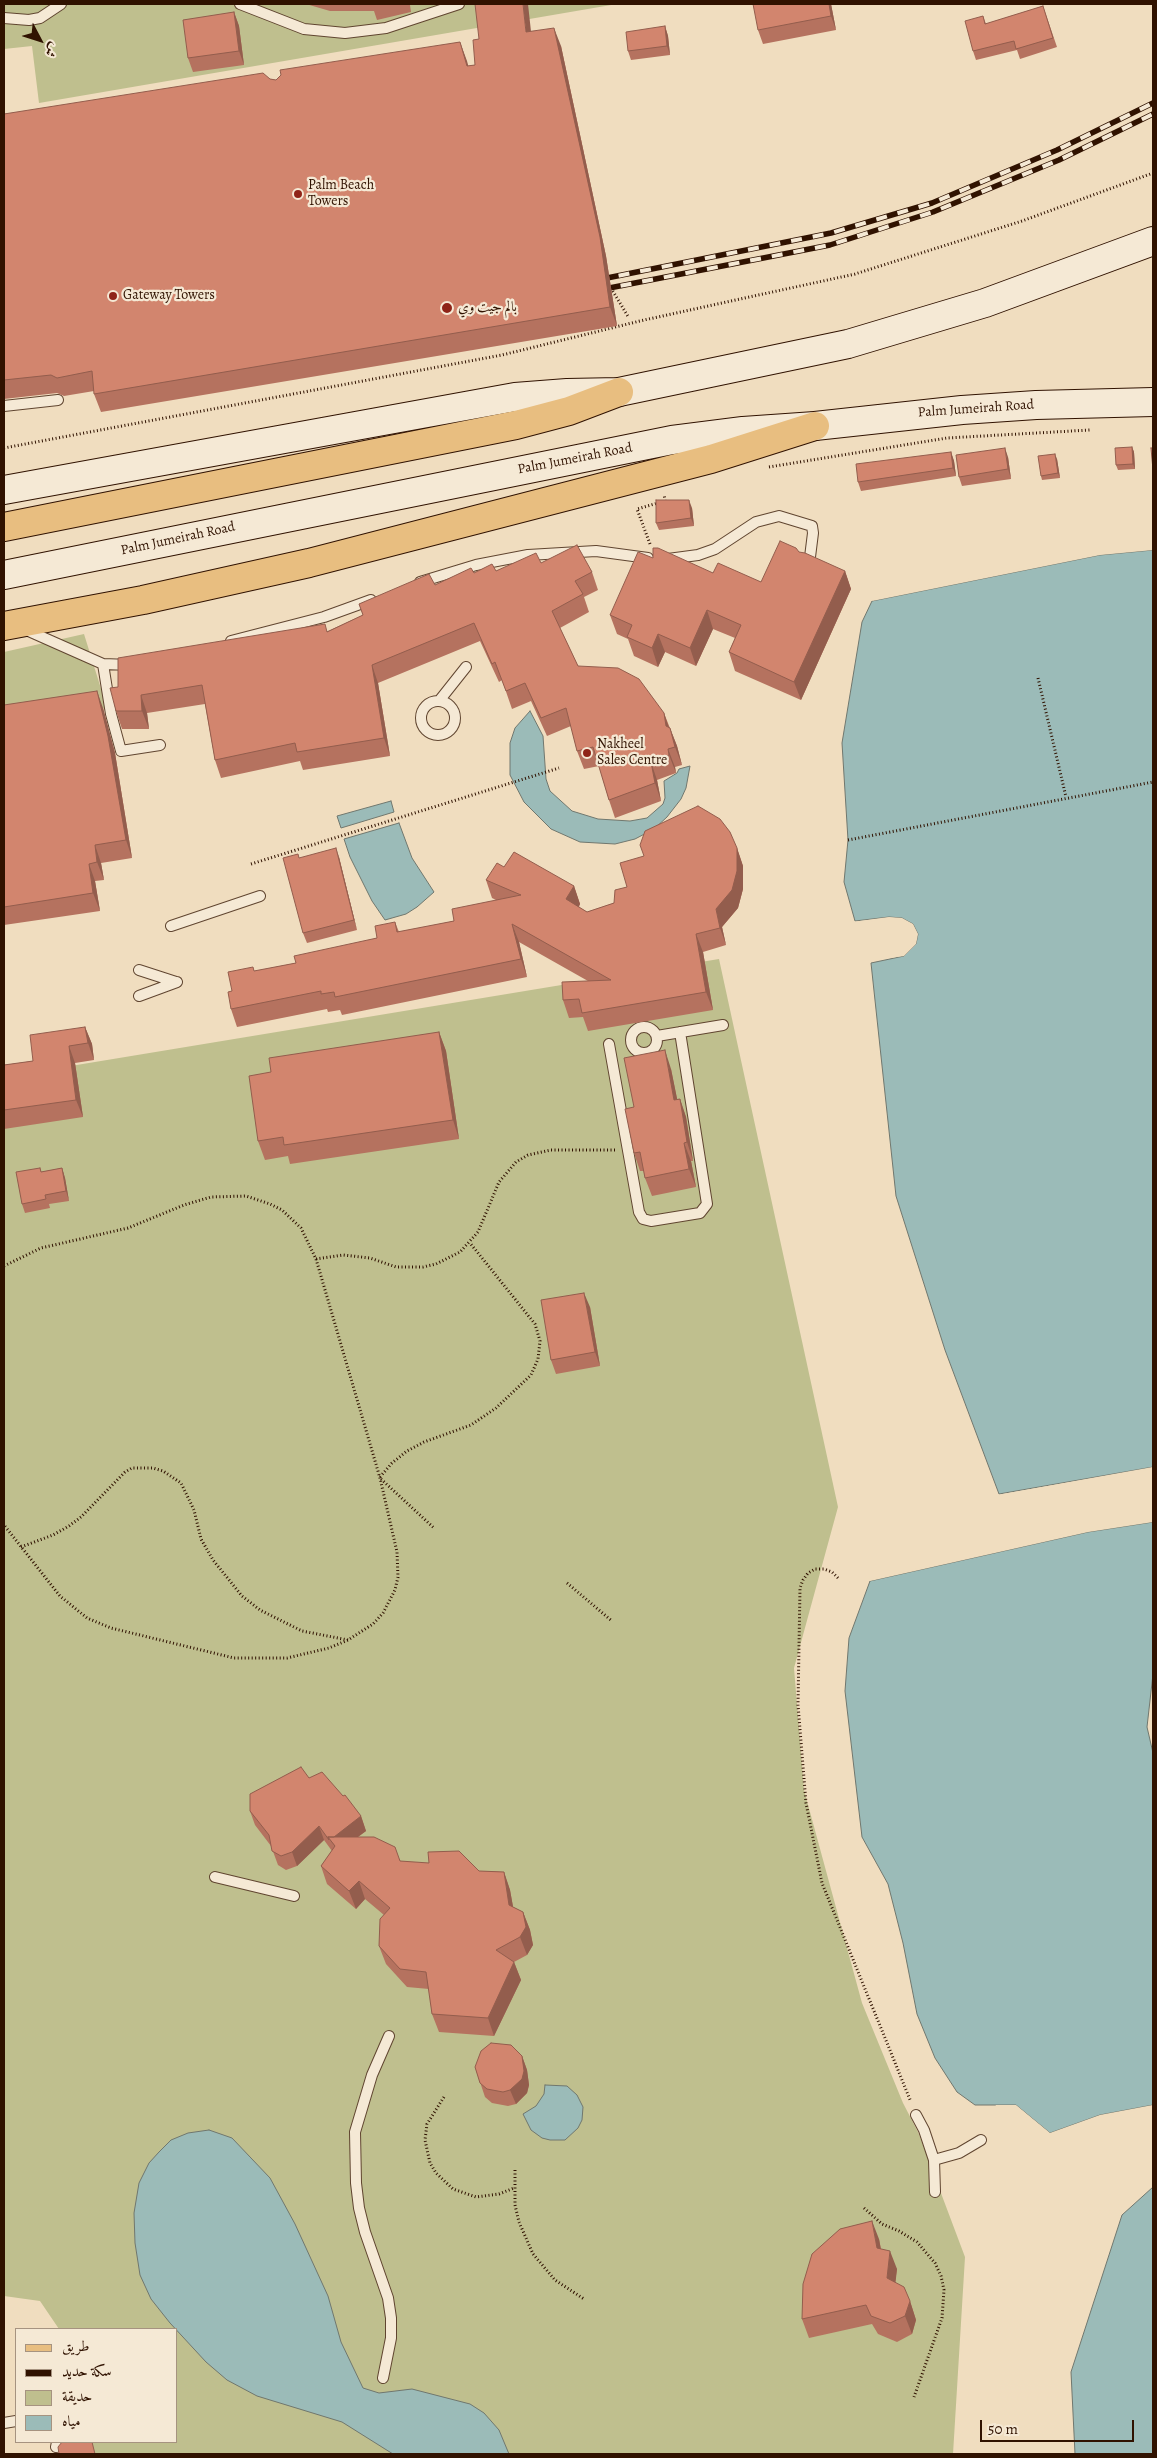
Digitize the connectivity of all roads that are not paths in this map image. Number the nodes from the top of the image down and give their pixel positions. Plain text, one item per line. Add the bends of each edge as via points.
1 (61, 4) edge
2 (240, 4) edge
3 (459, 4) edge
4 (4, 18) edge
5 (1153, 241) edge
6 (619, 392) junction
7 (58, 400) dead end
8 (1153, 402) edge
9 (4, 406) edge
10 (815, 426) junction
11 (4, 490) edge
12 (4, 527) edge
13 (809, 565) edge
14 (4, 576) edge
15 (409, 586) edge
16 (384, 594) edge
17 (9, 625) edge
18 (222, 643) edge
19 (138, 663) edge
20 (103, 664) junction
21 (466, 667) dead end
22 (439, 701) dead end
23 (160, 745) dead end
24 (260, 896) dead end
25 (171, 926) dead end
26 (139, 970) dead end
27 (139, 996) dead end
28 (723, 1025) dead end
29 (680, 1032) junction
30 (657, 1036) dead end
31 (609, 1044) dead end
32 (215, 1877) dead end
33 (294, 1896) dead end
34 (389, 2036) dead end
35 (916, 2116) road end
36 (981, 2140) dead end
37 (934, 2160) junction
38 (935, 2192) dead end
39 (383, 2378) dead end

1 - 4 lane via 40,18
2 - 3 lane via 304,29 346,34 386,28
5 - 6 main road via 1053,280 918,325 848,344
6 - 11 main road via 515,398
6 - 12 main road via 569,411 516,425
7 - 9 lane
8 - 10 main road, Palm Jumeirah Road via 962,410
10 - 14 main road, Palm Jumeirah Road via 672,440
10 - 17 main road via 670,477 143,600
13 - 15 lane via 812,526 780,516 756,522 698,555 679,559 596,551 545,553 476,565
16 - 18 lane via 324,617
17 - 20 lane
19 - 20 lane
20 - 23 lane via 121,751
21 - 22 lane
24 - 25 lane
26 - 27 lane via 177,982
28 - 29 lane
29 - 30 lane
29 - 31 lane via 706,1200 703,1211 650,1221 643,1219 639,1212
32 - 33 lane
34 - 39 lane via 372,2075 355,2132 359,2208 388,2298 391,2318 391,2338
35 - 37 lane
36 - 37 lane via 959,2153
37 - 38 lane

